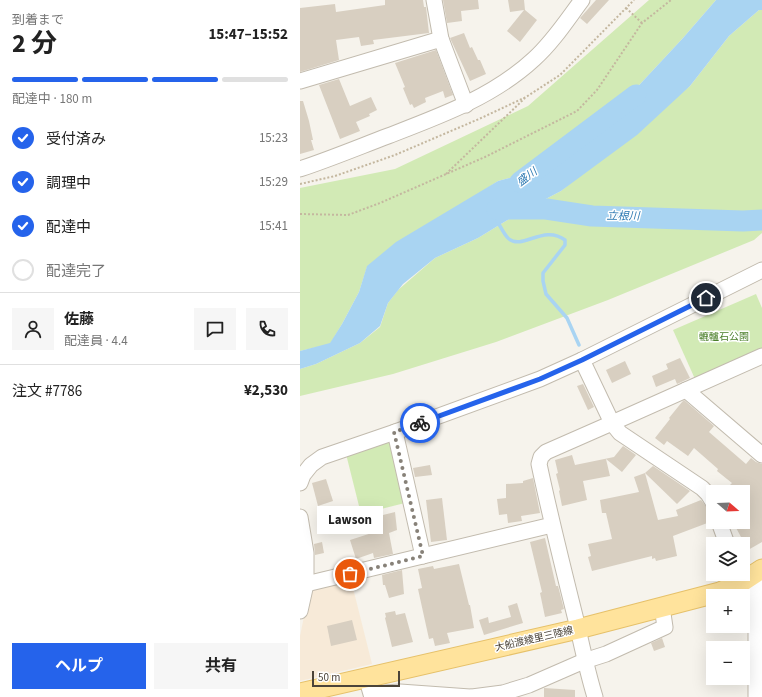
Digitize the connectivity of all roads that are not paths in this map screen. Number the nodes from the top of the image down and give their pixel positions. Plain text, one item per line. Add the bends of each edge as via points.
1 (434, 0) edge
2 (578, 1) edge
3 (441, 39) junction
4 (300, 81) edge
5 (466, 105) junction
6 (300, 169) edge
7 (762, 270) edge
8 (762, 356) edge
9 (582, 360) junction
10 (686, 390) junction
11 (612, 424) junction
12 (394, 432) junction
13 (762, 455) edge
14 (300, 483) edge
15 (706, 492) edge
16 (300, 517) edge
17 (552, 525) junction
18 (423, 556) junction
19 (752, 577) edge
20 (306, 584) junction
21 (662, 607) junction
22 (300, 611) edge
23 (578, 629) junction
24 (584, 661) junction
25 (366, 677) junction
26 (300, 693) edge
27 (471, 697) edge
28 (595, 697) edge
29 (756, 697) edge

1 - 3 street
2 - 5 street via 556,35 534,58 495,89
3 - 4 street
3 - 5 street
5 - 6 street
7 - 9 street
8 - 10 street
9 - 11 street
9 - 12 street via 540,379
10 - 11 street
10 - 13 street
11 - 15 street via 620,433
11 - 17 street via 546,452 541,457 539,464
12 - 14 street via 322,457 311,464
12 - 18 street
16 - 20 street via 306,553
17 - 18 street
17 - 23 street
18 - 20 street
19 - 21 main road, 大船渡綾里三陸線 via 720,592
19 - 29 street
20 - 22 street
21 - 23 main road, 大船渡綾里三陸線
21 - 24 street via 664,627 606,654
23 - 24 street
23 - 25 main road, 大船渡綾里三陸線
24 - 27 street via 529,685 503,693
24 - 28 street
25 - 26 main road, 大船渡綾里三陸線
25 - 27 street via 371,694 400,692

